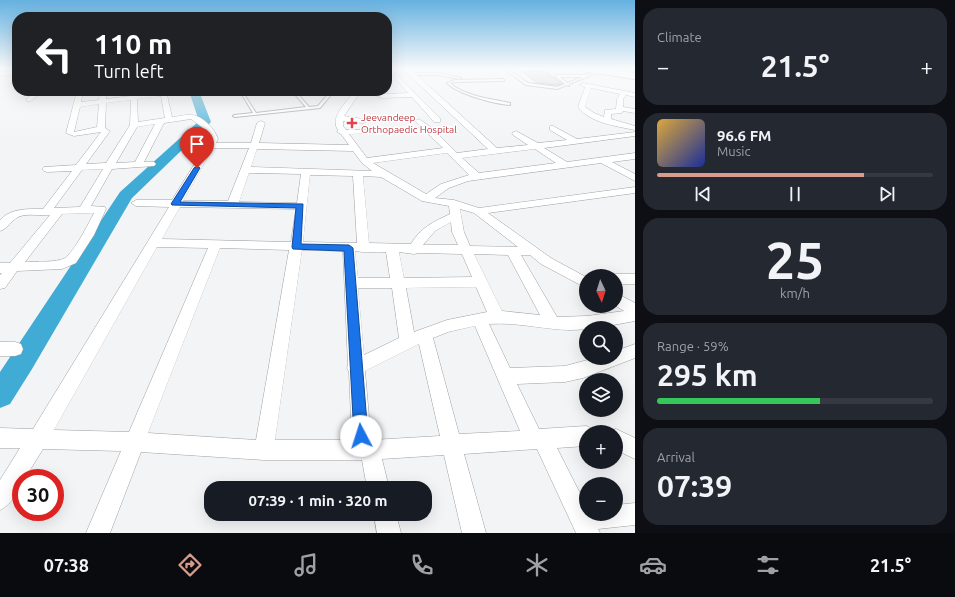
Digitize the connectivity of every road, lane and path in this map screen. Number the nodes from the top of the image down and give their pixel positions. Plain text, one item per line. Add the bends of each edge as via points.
1 (392, 93) edge
2 (431, 93) edge
3 (468, 93) edge
4 (584, 93) edge
5 (611, 93) edge
6 (413, 94) joint
7 (635, 95) edge
8 (33, 96) edge
9 (79, 96) edge
10 (103, 96) edge
11 (126, 96) edge
12 (134, 96) edge
13 (163, 96) edge
14 (244, 96) edge
15 (297, 96) edge
16 (329, 96) edge
17 (354, 96) edge
18 (622, 96) junction
19 (29, 100) dead end
20 (102, 102) junction
21 (635, 102) edge
22 (509, 104) dead end
23 (76, 105) junction
24 (308, 108) junction
25 (619, 108) junction
26 (635, 111) edge
27 (255, 114) junction
28 (235, 116) dead end
29 (339, 118) junction
30 (460, 119) junction
31 (165, 120) junction
32 (437, 120) junction
33 (607, 120) junction
34 (363, 121) dead end
35 (261, 123) dead end
36 (134, 125) junction
37 (553, 128) dead end
38 (635, 128) edge
39 (101, 129) junction
40 (429, 130) junction
41 (341, 132) junction
42 (516, 133) dead end
43 (635, 134) edge
44 (611, 138) junction
45 (577, 142) junction
46 (212, 145) junction
47 (254, 146) junction
48 (538, 147) junction
49 (629, 147) edge
50 (354, 148) junction
51 (496, 152) junction
52 (453, 153) junction
53 (635, 156) edge
54 (602, 160) junction
55 (365, 161) junction
56 (151, 164) dead end
57 (138, 165) junction
58 (565, 165) junction
59 (110, 166) junction
60 (79, 168) junction
61 (47, 169) dead end
62 (245, 170) junction
63 (306, 172) junction
64 (358, 174) junction
65 (383, 174) junction
66 (476, 176) junction
67 (635, 178) edge
68 (635, 190) edge
69 (426, 199) junction
70 (136, 203) dead end
71 (175, 204) junction
72 (232, 205) junction
73 (300, 206) junction
74 (83, 210) junction
75 (455, 210) junction
76 (59, 211) junction
77 (46, 212) junction
78 (478, 212) junction
79 (0, 227) edge
80 (154, 243) junction
81 (215, 245) junction
82 (296, 247) junction
83 (356, 248) junction
84 (392, 249) junction
85 (466, 249) junction
86 (414, 250) junction
87 (512, 251) junction
88 (533, 251) junction
89 (14, 267) junction
90 (0, 268) edge
91 (579, 278) edge
92 (623, 279) edge
93 (635, 279) edge
94 (398, 282) junction
95 (482, 282) junction
96 (351, 283) junction
97 (0, 284) edge
98 (623, 303) edge
99 (635, 310) edge
100 (635, 316) edge
101 (497, 317) junction
102 (479, 319) junction
103 (552, 322) junction
104 (416, 338) junction
105 (635, 351) edge
106 (355, 368) junction
107 (505, 376) junction
108 (579, 436) edge
109 (0, 438) edge
110 (38, 439) junction
111 (538, 439) junction
112 (134, 442) junction
113 (623, 443) edge
114 (451, 445) junction
115 (635, 449) edge
116 (264, 450) junction
117 (366, 450) junction
118 (376, 481) edge
119 (0, 499) edge
120 (635, 514) edge
121 (386, 521) edge
122 (584, 526) edge
123 (98, 533) edge
124 (389, 533) edge
125 (474, 533) edge

1 - 6 street
2 - 30 street
3 - 22 lane
4 - 33 street via 581,107
5 - 18 street
6 - 32 street
7 - 18 street
8 - 19 street
9 - 23 street
10 - 20 street
11 - 20 street
12 - 36 street
13 - 31 street
14 - 27 lane
15 - 24 lane
16 - 24 lane via 319,107
17 - 29 street
18 - 21 street
18 - 25 street
20 - 23 street
20 - 39 street
23 - 39 street via 71,134
24 - 27 lane
25 - 26 street
25 - 33 street via 618,112 608,112
27 - 28 lane
29 - 34 street
29 - 41 street via 338,126
30 - 32 street
30 - 51 street
31 - 36 street
31 - 46 street via 186,117 201,123 213,136
31 - 57 street
32 - 40 street via 416,121
33 - 38 street
35 - 47 street
36 - 59 street
37 - 45 street
39 - 60 street via 106,131
40 - 41 street
40 - 52 street
41 - 50 street
42 - 48 street
43 - 44 street
44 - 45 street
44 - 49 street
45 - 48 street
46 - 47 street
46 - 71 street
47 - 50 street
47 - 62 street
48 - 51 street
48 - 58 street
50 - 55 street
51 - 52 street
52 - 55 street
52 - 66 street
53 - 54 street
54 - 58 street
54 - 67 street
55 - 65 street
56 - 57 street
57 - 59 street
58 - 66 street
59 - 60 street
59 - 74 street
60 - 61 street
60 - 77 street
62 - 63 street
62 - 72 street
63 - 64 street
63 - 73 street
64 - 65 street
64 - 83 street
65 - 69 street
66 - 69 street via 454,181
68 - 78 street
69 - 75 street
70 - 71 street
71 - 72 street
71 - 80 street
72 - 73 street
73 - 82 street
74 - 76 street
74 - 89 street via 101,211 72,259 62,264
75 - 78 street
75 - 85 street via 458,232
75 - 86 street via 425,232
76 - 77 street
76 - 89 street
77 - 79 street via 18,213 8,218
78 - 88 street
80 - 81 street
80 - 110 street
81 - 82 street
81 - 112 street
82 - 83 street
82 - 116 street
83 - 84 street
83 - 96 street
84 - 86 street
84 - 94 street
85 - 86 street
85 - 87 street
85 - 95 street
87 - 88 street
87 - 103 street
88 - 91 street
89 - 90 street
89 - 97 street
92 - 93 street
94 - 95 street
94 - 96 street
94 - 104 street
95 - 101 street
96 - 106 street
98 - 99 street
100 - 103 street via 579,323
101 - 102 street
101 - 103 street
102 - 104 street via 452,324
102 - 107 street
104 - 106 street
104 - 114 street
105 - 107 street via 565,374
106 - 117 street
107 - 111 street
108 - 111 street
109 - 110 street
110 - 112 street
110 - 119 street
111 - 114 street
111 - 122 street
112 - 116 street
112 - 123 street
113 - 115 street
114 - 117 street
114 - 125 street
116 - 117 street
117 - 118 street
120 - 122 street
121 - 124 street

